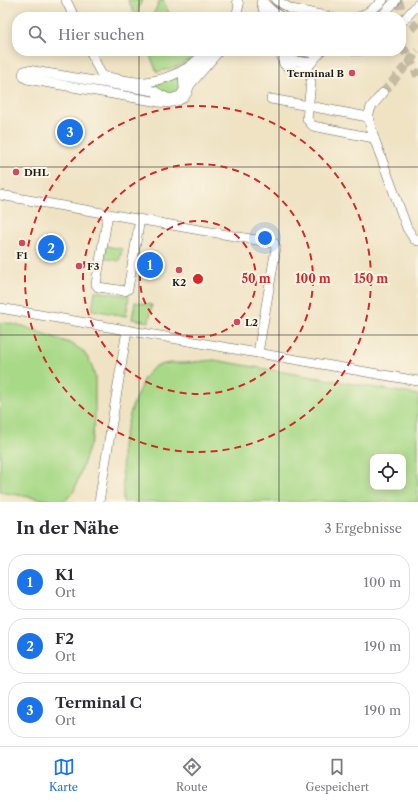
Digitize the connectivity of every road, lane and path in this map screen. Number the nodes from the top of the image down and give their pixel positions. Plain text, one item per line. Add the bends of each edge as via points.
1 (66, 0) edge
2 (232, 0) edge
3 (237, 0) edge
4 (260, 0) edge
5 (276, 0) edge
6 (382, 0) edge
7 (396, 0) edge
8 (418, 4) edge
9 (72, 12) edge
10 (235, 12) edge
11 (237, 12) edge
12 (264, 12) edge
13 (274, 12) edge
14 (306, 12) edge
15 (370, 12) edge
16 (385, 12) edge
17 (406, 17) edge
18 (92, 56) edge
19 (201, 56) edge
20 (207, 56) edge
21 (215, 56) edge
22 (281, 56) edge
23 (317, 56) edge
24 (183, 70) junction
25 (98, 81) junction
26 (311, 82) tunnel mouth
27 (189, 87) junction
28 (97, 91) junction
29 (383, 93) tunnel mouth
30 (271, 99) dead end
31 (308, 106) junction
32 (368, 117) junction
33 (374, 138) junction
34 (0, 195) edge
35 (108, 214) junction
36 (140, 220) junction
37 (418, 241) edge
38 (0, 308) edge
39 (127, 330) junction
40 (258, 353) junction
41 (418, 381) edge
42 (99, 502) edge

1 - 9 lane
2 - 10 lane
3 - 11 lane
4 - 12 lane
4 - 13 lane
5 - 14 lane via 291,9
6 - 15 lane
7 - 16 lane
8 - 17 lane
18 - 24 lane via 102,76 144,82 164,78
19 - 24 lane
20 - 27 lane via 191,74
21 - 27 lane
22 - 23 lane via 284,64 289,68 301,71
24 - 25 lane via 184,90 180,96 170,99 154,91
25 - 28 lane via 94,88
25 - 28 lane via 28,70 23,74 27,79
26 - 31 lane
27 - 28 lane via 183,98 168,103
29 - 32 lane via 371,108
30 - 31 lane
31 - 32 lane
31 - 33 lane via 307,119 313,126
32 - 33 lane
33 - 37 lane via 407,228
34 - 35 lane
35 - 36 lane
35 - 36 lane via 96,284 98,286 125,291 128,289
36 - 40 lane via 274,243 276,248
38 - 39 lane
39 - 40 lane
39 - 42 lane
40 - 41 lane

